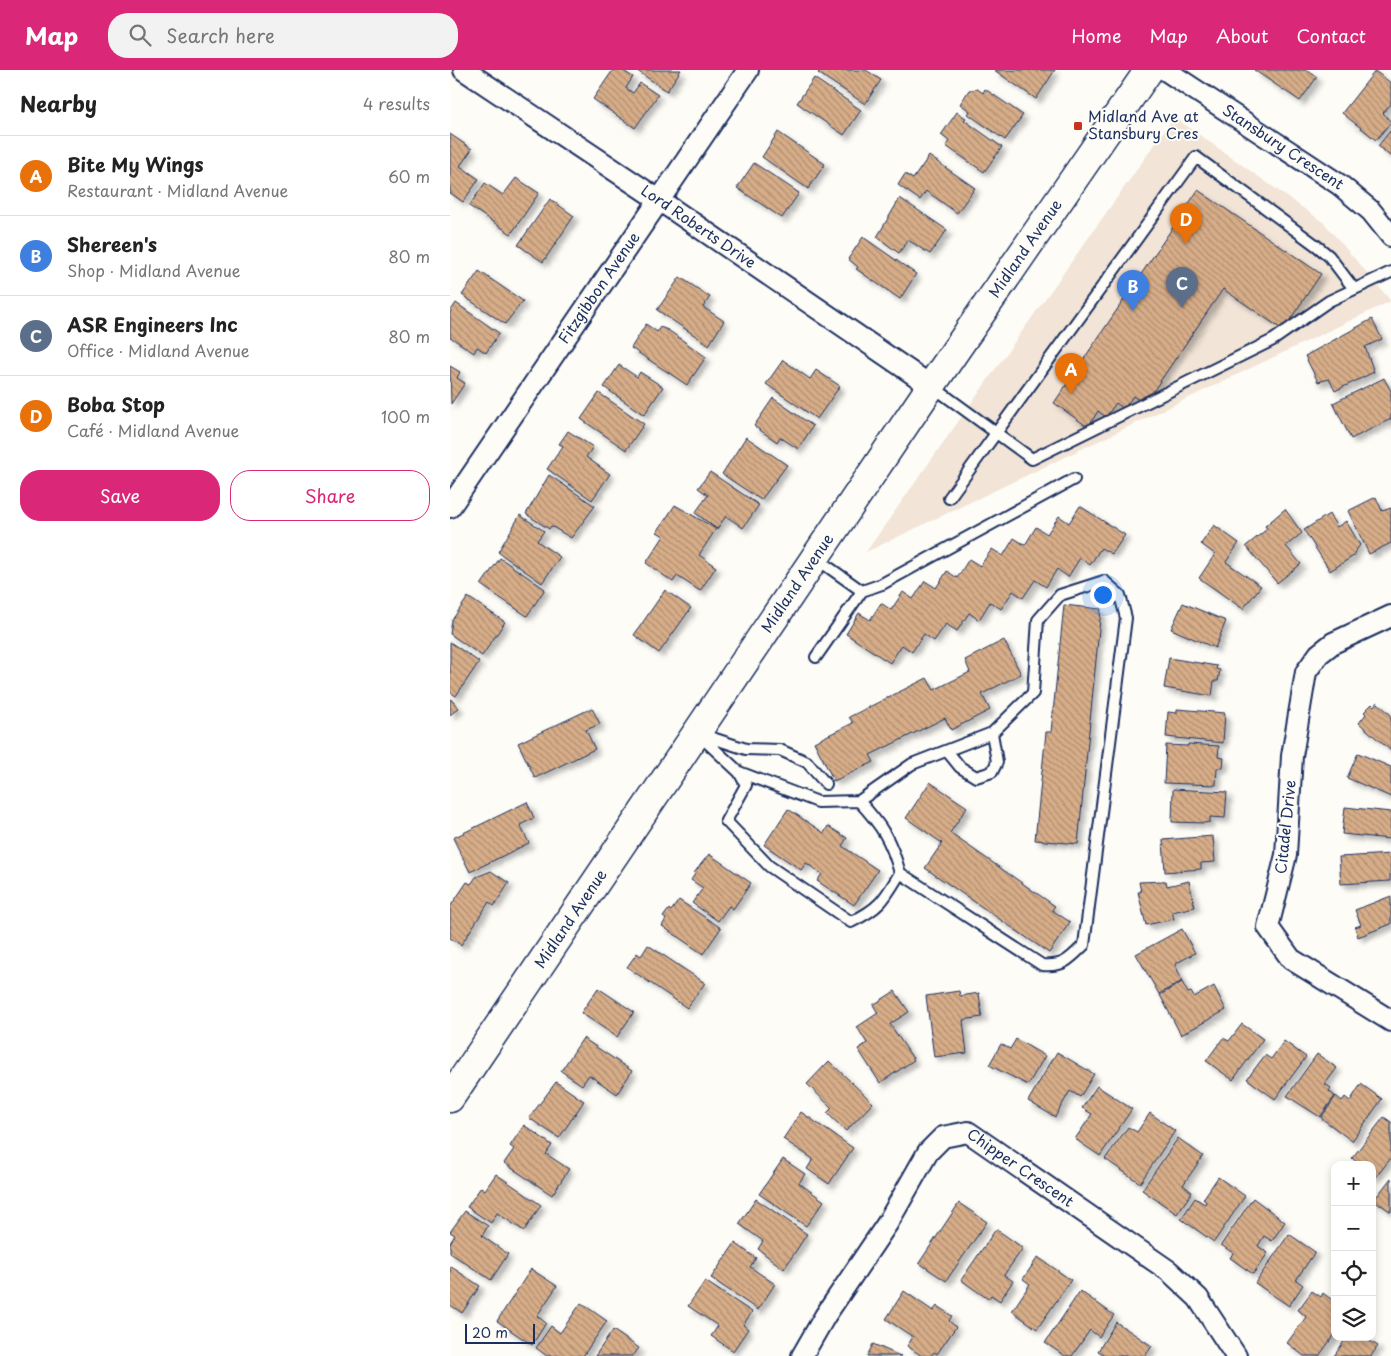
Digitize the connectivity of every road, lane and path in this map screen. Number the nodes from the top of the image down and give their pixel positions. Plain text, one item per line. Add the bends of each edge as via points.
1 (464, 70) edge
2 (748, 70) edge
3 (1149, 70) edge
4 (1165, 70) edge
5 (659, 200) junction
6 (1391, 236) edge
7 (1391, 272) edge
8 (1354, 289) junction
9 (931, 386) junction
10 (997, 434) junction
11 (1074, 479) dead end
12 (949, 498) dead end
13 (450, 507) edge
14 (816, 559) junction
15 (862, 591) junction
16 (1391, 616) edge
17 (816, 657) dead end
18 (696, 733) junction
19 (992, 734) junction
20 (947, 750) junction
21 (739, 772) junction
22 (826, 784) dead end
23 (858, 801) junction
24 (900, 873) junction
25 (1391, 1021) edge
26 (450, 1098) edge
27 (802, 1356) edge
28 (1236, 1356) edge

1 - 5 street, Lord Roberts Drive
2 - 5 street, Fitzgibbon Avenue
3 - 9 main road, Midland Avenue
4 - 6 street, Stansbury Crescent via 1340,185 1371,212
5 - 9 street, Lord Roberts Drive
5 - 13 street, Fitzgibbon Avenue
7 - 8 lane
8 - 10 lane via 1329,301 1273,340 1032,459
8 - 10 lane via 1329,256 1196,157
9 - 10 lane
9 - 14 main road, Midland Avenue
10 - 12 lane
11 - 15 lane via 882,584
14 - 15 lane
14 - 18 main road, Midland Avenue
15 - 17 lane
16 - 25 street, Citadel Drive via 1333,643 1319,654 1306,672 1292,756 1286,855 1268,927 1291,959
18 - 21 lane
18 - 22 lane via 746,749 780,750 807,762
18 - 26 main road, Midland Avenue
19 - 20 lane
19 - 20 lane via 998,762 992,772 976,777 960,767
19 - 24 lane via 1033,694 1038,620 1060,595 1104,582 1120,595 1126,618 1084,945 1057,967 1042,965
20 - 23 lane via 912,764
21 - 23 lane via 818,802
21 - 24 lane via 746,785 726,821 769,866 851,922 883,902
23 - 24 lane via 878,822 892,845
27 - 28 street, Chipper Crescent via 887,1224 928,1152 943,1137 968,1132 1169,1271 1198,1298

